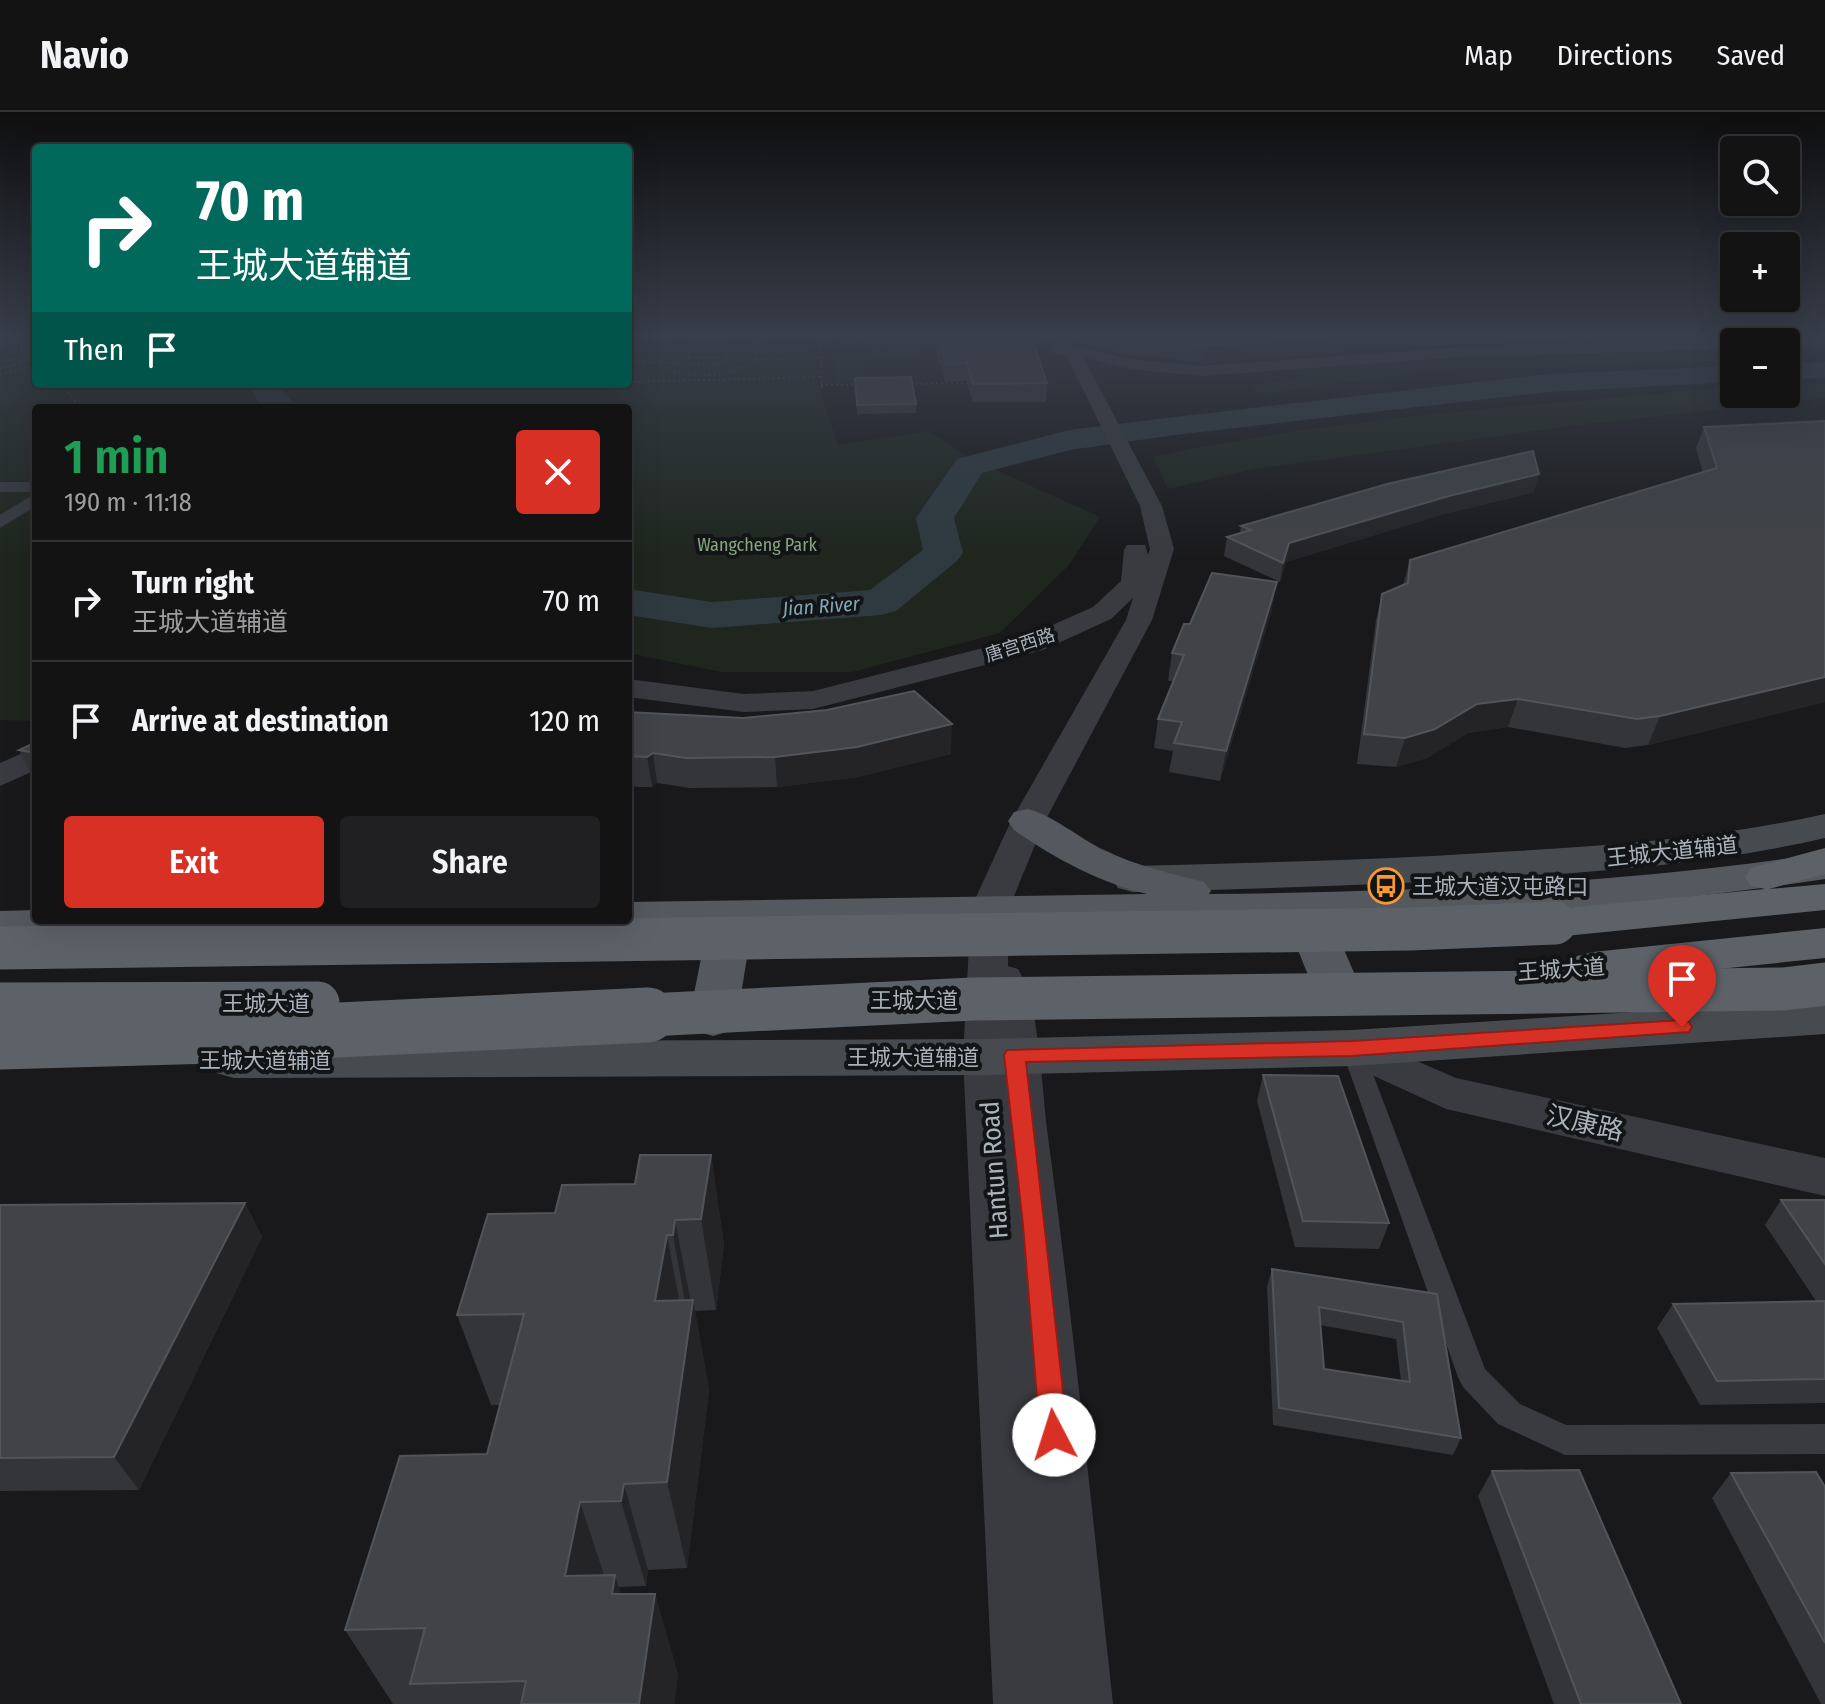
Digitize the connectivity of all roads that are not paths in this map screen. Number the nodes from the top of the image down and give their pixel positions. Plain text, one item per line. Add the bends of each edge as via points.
1 (1084, 410) edge
2 (1090, 410) edge
3 (1100, 451) dead end
4 (0, 487) edge
5 (32, 487) edge
6 (32, 501) edge
7 (1138, 508) junction
8 (0, 523) edge
9 (632, 689) edge
10 (32, 759) edge
11 (0, 776) edge
12 (1028, 821) junction
13 (1825, 826) edge
14 (1654, 856) junction
15 (1825, 863) edge
16 (1133, 879) junction
17 (1825, 897) edge
18 (1527, 901) junction
19 (990, 908) junction
20 (1304, 909) junction
21 (732, 914) junction
22 (632, 916) edge
23 (69, 924) edge
24 (0, 925) edge
25 (1825, 943) edge
26 (0, 948) edge
27 (1825, 967) edge
28 (1825, 984) edge
29 (1342, 1000) junction
30 (1825, 1017) edge
31 (713, 1019) junction
32 (994, 1028) junction
33 (0, 1033) edge
34 (1352, 1048) junction
35 (1825, 1177) edge
36 (1825, 1439) edge
37 (1027, 1704) edge
38 (1079, 1704) edge

1 - 3 street
2 - 7 street, 唐宫西路
4 - 5 street
6 - 8 street
7 - 9 street, 唐宫西路 via 1134,583 1102,613 1033,644 813,700 744,703
7 - 12 street, 唐宫西路 via 1162,549 1144,607
10 - 11 street
12 - 16 main road via 1068,850
12 - 19 street, 唐宫西路
13 - 14 main road, 王城大道辅道 via 1762,842
14 - 16 main road, 王城大道辅道 via 1357,874
14 - 18 main road
15 - 18 main road via 1766,877
16 - 20 main road
17 - 26 highway, bridge via 1555,923 1410,929
18 - 20 main road
19 - 20 main road
19 - 21 main road
19 - 32 street, Hantun Road
20 - 29 main road
21 - 22 main road
21 - 31 main road
23 - 24 main road
25 - 32 highway, 王城大道, bridge
27 - 29 main road
28 - 32 highway, bridge
29 - 32 main road
30 - 34 main road, 王城大道辅道
31 - 32 main road
31 - 33 main road
32 - 33 main road, 王城大道辅道
32 - 34 main road, 王城大道辅道
32 - 37 street, Hantun Road
32 - 38 street, Hantun Road via 1035,1225
34 - 35 street, 汉康路 via 1446,1092
34 - 36 lane via 1473,1377 1509,1414 1565,1440

